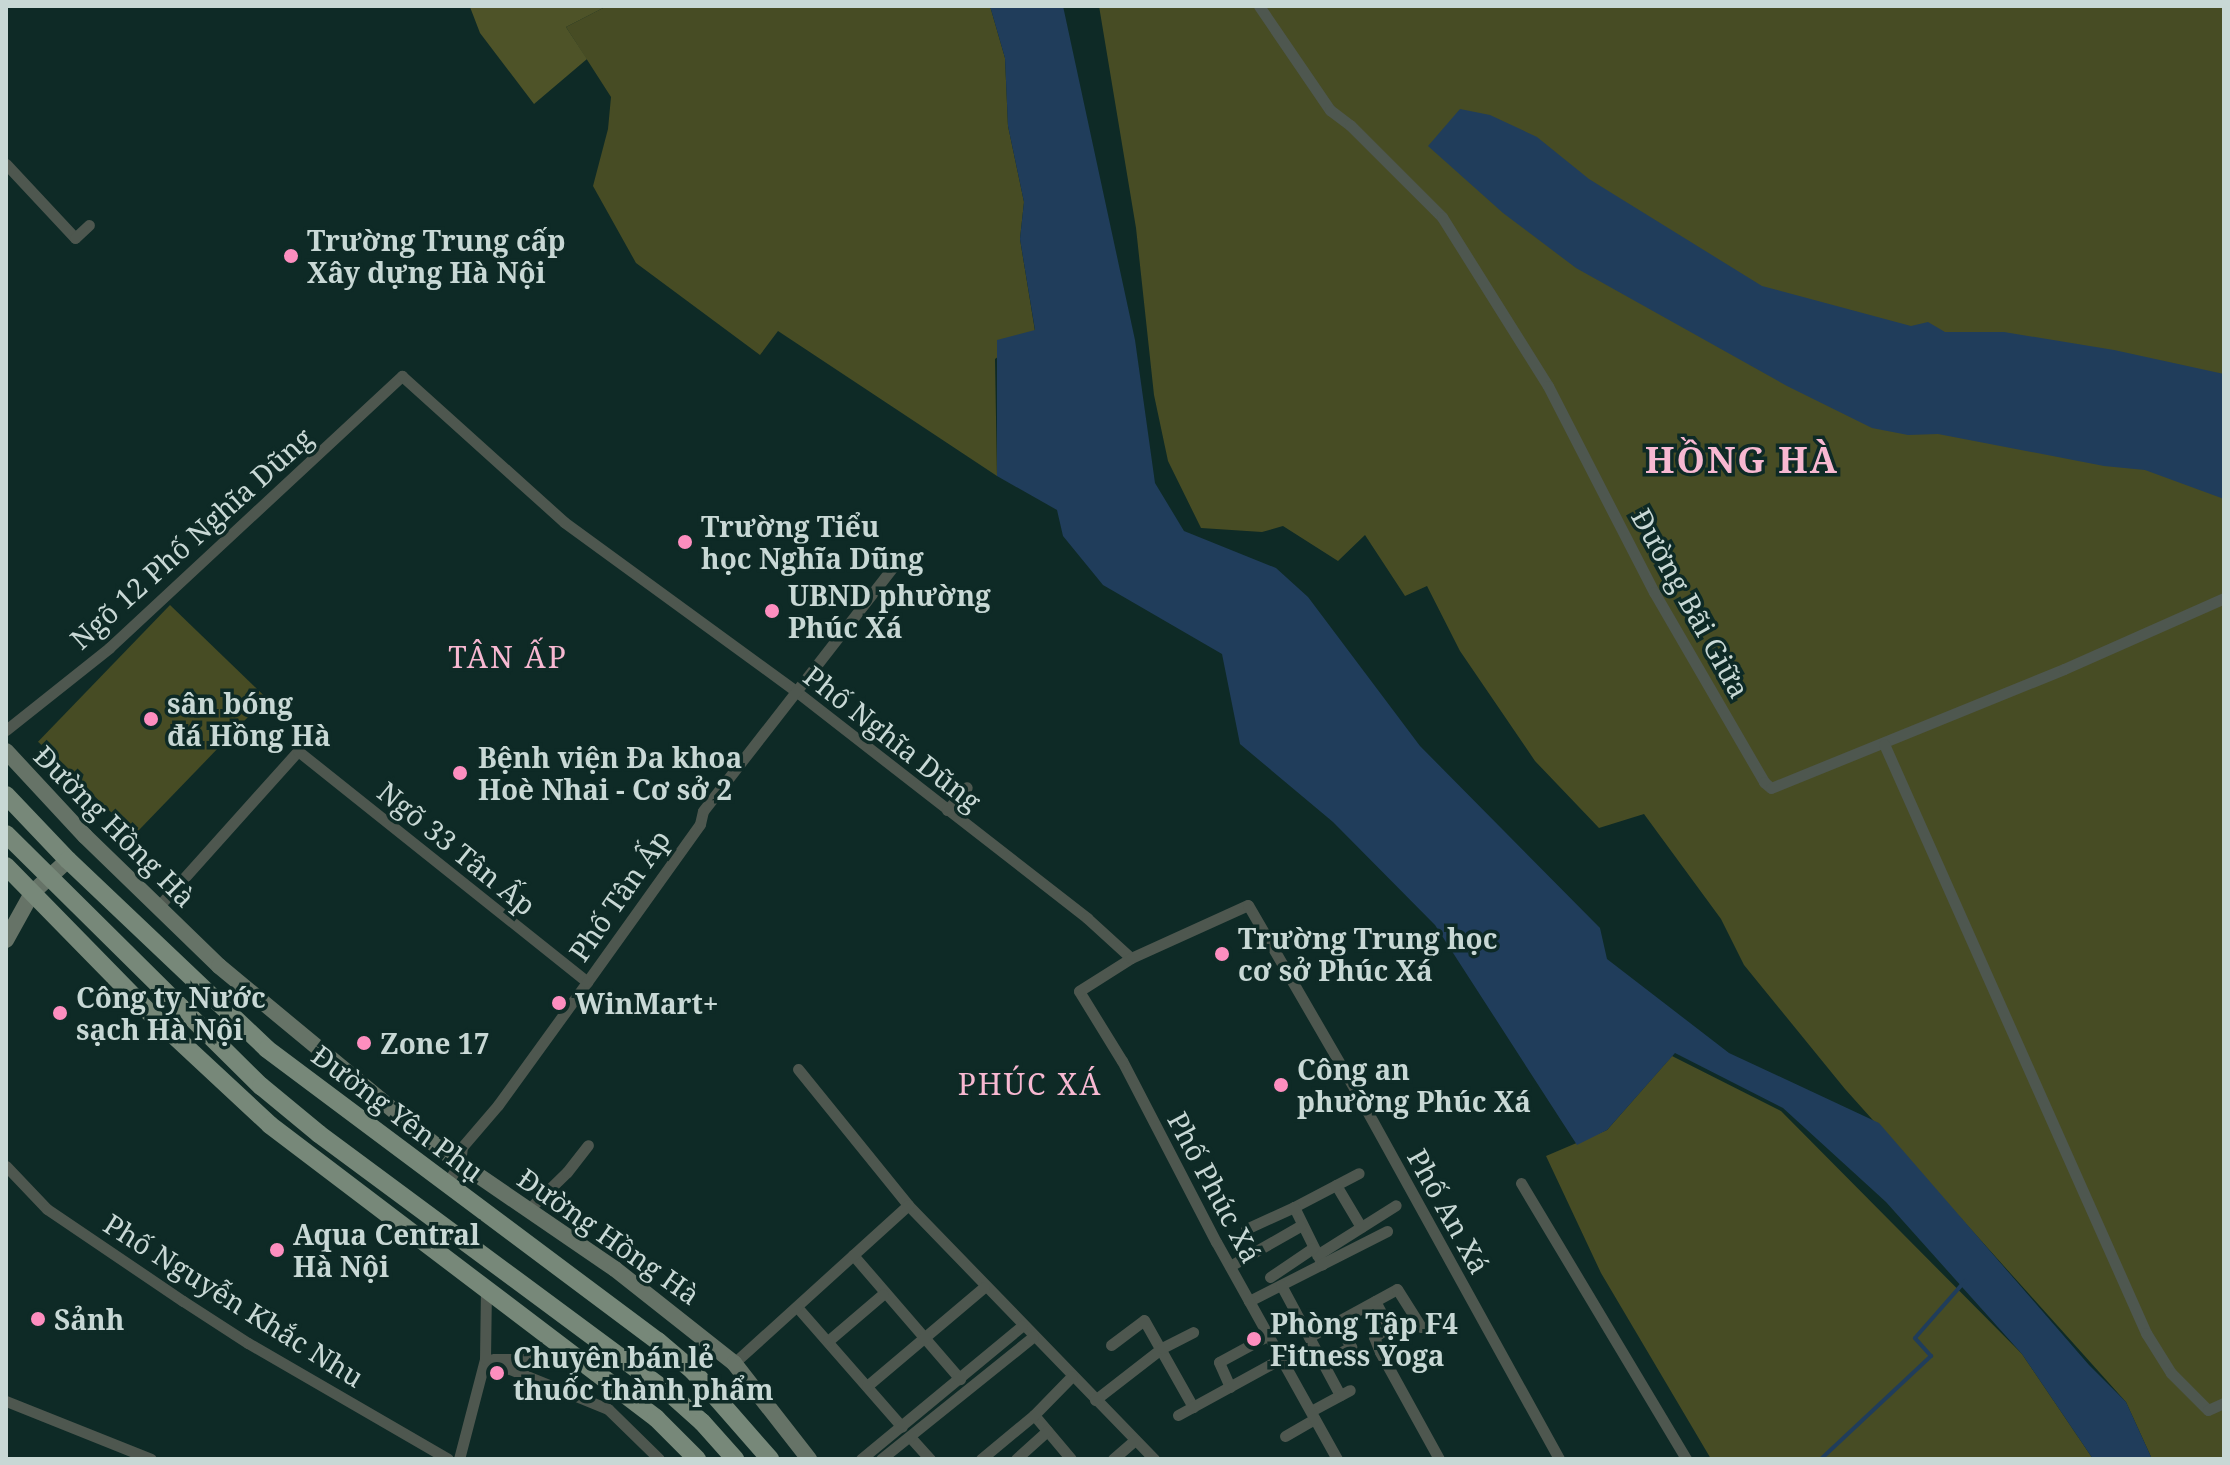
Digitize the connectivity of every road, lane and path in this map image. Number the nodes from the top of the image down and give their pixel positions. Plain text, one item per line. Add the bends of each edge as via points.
1 (1259, 6) edge
2 (6, 164) edge
3 (89, 225) dead end
4 (402, 376) joint
5 (901, 557) dead end
6 (2224, 598) edge
7 (797, 692) junction
8 (6, 730) edge
9 (1884, 744) junction
10 (6, 751) edge
11 (967, 787) dead end
12 (6, 795) edge
13 (947, 810) junction
14 (6, 834) edge
15 (68, 860) junction
16 (6, 866) edge
17 (49, 878) junction
18 (32, 893) junction
19 (158, 907) junction
20 (6, 940) edge
21 (1131, 958) junction
22 (587, 982) junction
23 (798, 1069) dead end
24 (588, 1145) dead end
25 (444, 1152) junction
26 (461, 1155) junction
27 (6, 1166) edge
28 (429, 1171) junction
29 (1359, 1173) dead end
30 (447, 1183) junction
31 (1521, 1183) dead end
32 (1336, 1185) junction
33 (908, 1205) junction
34 (1396, 1205) dead end
35 (1294, 1207) junction
36 (528, 1210) junction
37 (1300, 1226) junction
38 (1361, 1227) junction
39 (1246, 1229) dead end
40 (1387, 1231) dead end
41 (853, 1255) junction
42 (1318, 1256) junction
43 (1230, 1266) junction
44 (1270, 1277) dead end
45 (1281, 1285) junction
46 (984, 1287) junction
47 (486, 1290) junction
48 (883, 1294) junction
49 (1249, 1301) junction
50 (1375, 1301) junction
51 (797, 1307) junction
52 (1336, 1322) junction
53 (1022, 1326) junction
54 (1421, 1327) dead end
55 (1193, 1332) dead end
56 (1269, 1335) junction
57 (924, 1337) junction
58 (1033, 1337) junction
59 (1309, 1337) junction
60 (828, 1341) junction
61 (1111, 1345) dead end
62 (1162, 1348) junction
63 (565, 1350) junction
64 (1282, 1358) junction
65 (485, 1359) junction
66 (1322, 1362) junction
67 (734, 1363) junction
68 (1072, 1376) junction
69 (960, 1379) junction
70 (867, 1386) junction
71 (1230, 1387) junction
72 (1095, 1400) junction
73 (6, 1401) edge
74 (2224, 1403) edge
75 (1193, 1407) junction
76 (1034, 1415) junction
77 (1178, 1415) dead end
78 (1313, 1415) junction
79 (902, 1427) junction
80 (1047, 1431) junction
81 (1285, 1436) dead end
82 (910, 1437) junction
83 (1135, 1440) junction
84 (151, 1459) edge
85 (448, 1459) edge
86 (459, 1459) edge
87 (659, 1459) edge
88 (697, 1459) edge
89 (735, 1459) edge
90 (770, 1459) edge
91 (809, 1459) edge
92 (861, 1459) edge
93 (881, 1459) edge
94 (930, 1459) edge
95 (981, 1459) edge
96 (1016, 1459) edge
97 (1071, 1459) edge
98 (1113, 1459) edge
99 (1154, 1459) edge
100 (1337, 1459) edge
101 (1439, 1459) edge
102 (1559, 1459) edge
103 (1686, 1459) edge

1 - 9 street, Đường Bãi Giữa via 1330,110 1442,217 1548,386 1654,592 1764,782 1771,788 1780,786
2 - 3 street via 75,238
4 - 7 street, Phố Nghĩa Dũng via 564,522
4 - 8 street, Ngõ 12 Phố Nghĩa Dũng via 109,648
5 - 7 street, Phố Tân Ấp
6 - 9 street, Đường Bãi Giữa
7 - 13 street, Phố Nghĩa Dũng
7 - 22 street, Phố Tân Ấp via 703,811 700,824
9 - 74 street via 2146,1333 2171,1373 2208,1410
10 - 19 street, Đường Hồng Hà
11 - 13 street
12 - 15 main road, Đường Yên Phụ
13 - 21 street, Phố Nghĩa Dũng
14 - 17 main road
15 - 17 street
15 - 28 main road, Đường Yên Phụ via 267,1049
16 - 18 main road
17 - 18 street
17 - 89 main road via 261,1086 674,1397
18 - 20 street
18 - 47 main road via 270,1125
19 - 22 street, Ngõ 33 Tân Ấp via 298,751
19 - 25 street, Đường Hồng Hà via 219,966
21 - 43 street, Phố Phúc Xá via 1079,991 1122,1061
21 - 102 street, Phố An Xá via 1248,905
22 - 26 street, Phố Tân Ấp
23 - 33 street
24 - 36 street
25 - 26 street, Đường Hồng Hà
25 - 28 street
26 - 30 street, Phố Tân Ấp
26 - 36 street, Đường Hồng Hà
27 - 85 street, Phố Nguyễn Khắc Nhu via 47,1209 183,1301
28 - 30 main road, Đường Yên Phụ
29 - 32 street
30 - 90 main road, Đường Yên Phụ via 658,1341 693,1371
31 - 103 street
32 - 35 street
32 - 38 street
33 - 41 street
33 - 46 street
34 - 38 street
35 - 37 street
35 - 39 street
36 - 67 street, Đường Hồng Hà via 665,1306
37 - 42 street
37 - 43 street
38 - 42 street
40 - 42 street
41 - 48 street
41 - 51 street
42 - 44 street
42 - 45 street
43 - 49 street, Phố Phúc Xá
45 - 49 street
45 - 59 street
46 - 53 street
46 - 57 street
47 - 63 main road
47 - 65 street
48 - 57 street
48 - 60 street
49 - 56 street, Phố Phúc Xá
50 - 52 street
50 - 54 street via 1397,1289
50 - 101 street via 1389,1327 1374,1337 1380,1352
51 - 60 street
51 - 67 street
52 - 59 street
52 - 66 street via 1351,1347
53 - 58 street
53 - 69 street
55 - 62 street
56 - 64 street, Phố Phúc Xá
56 - 71 street via 1219,1362
57 - 69 street
57 - 70 street
58 - 68 street
58 - 82 street
59 - 66 street
60 - 70 street
61 - 62 street via 1144,1320
62 - 72 street
62 - 75 street
63 - 65 street via 522,1360
63 - 88 main road via 656,1418
64 - 71 street
64 - 78 street, Phố Phúc Xá
65 - 86 street
65 - 87 street via 608,1409
66 - 78 street via 1345,1392
67 - 91 street, Đường Hồng Hà
68 - 72 street
68 - 76 street
69 - 79 street
70 - 79 street
71 - 75 street
72 - 83 street
73 - 84 street
75 - 77 street
76 - 80 street
76 - 95 street
78 - 81 street
78 - 100 street, Phố Phúc Xá
79 - 92 street
80 - 96 street
80 - 97 street
82 - 93 street
82 - 94 street
83 - 98 street
83 - 99 street

